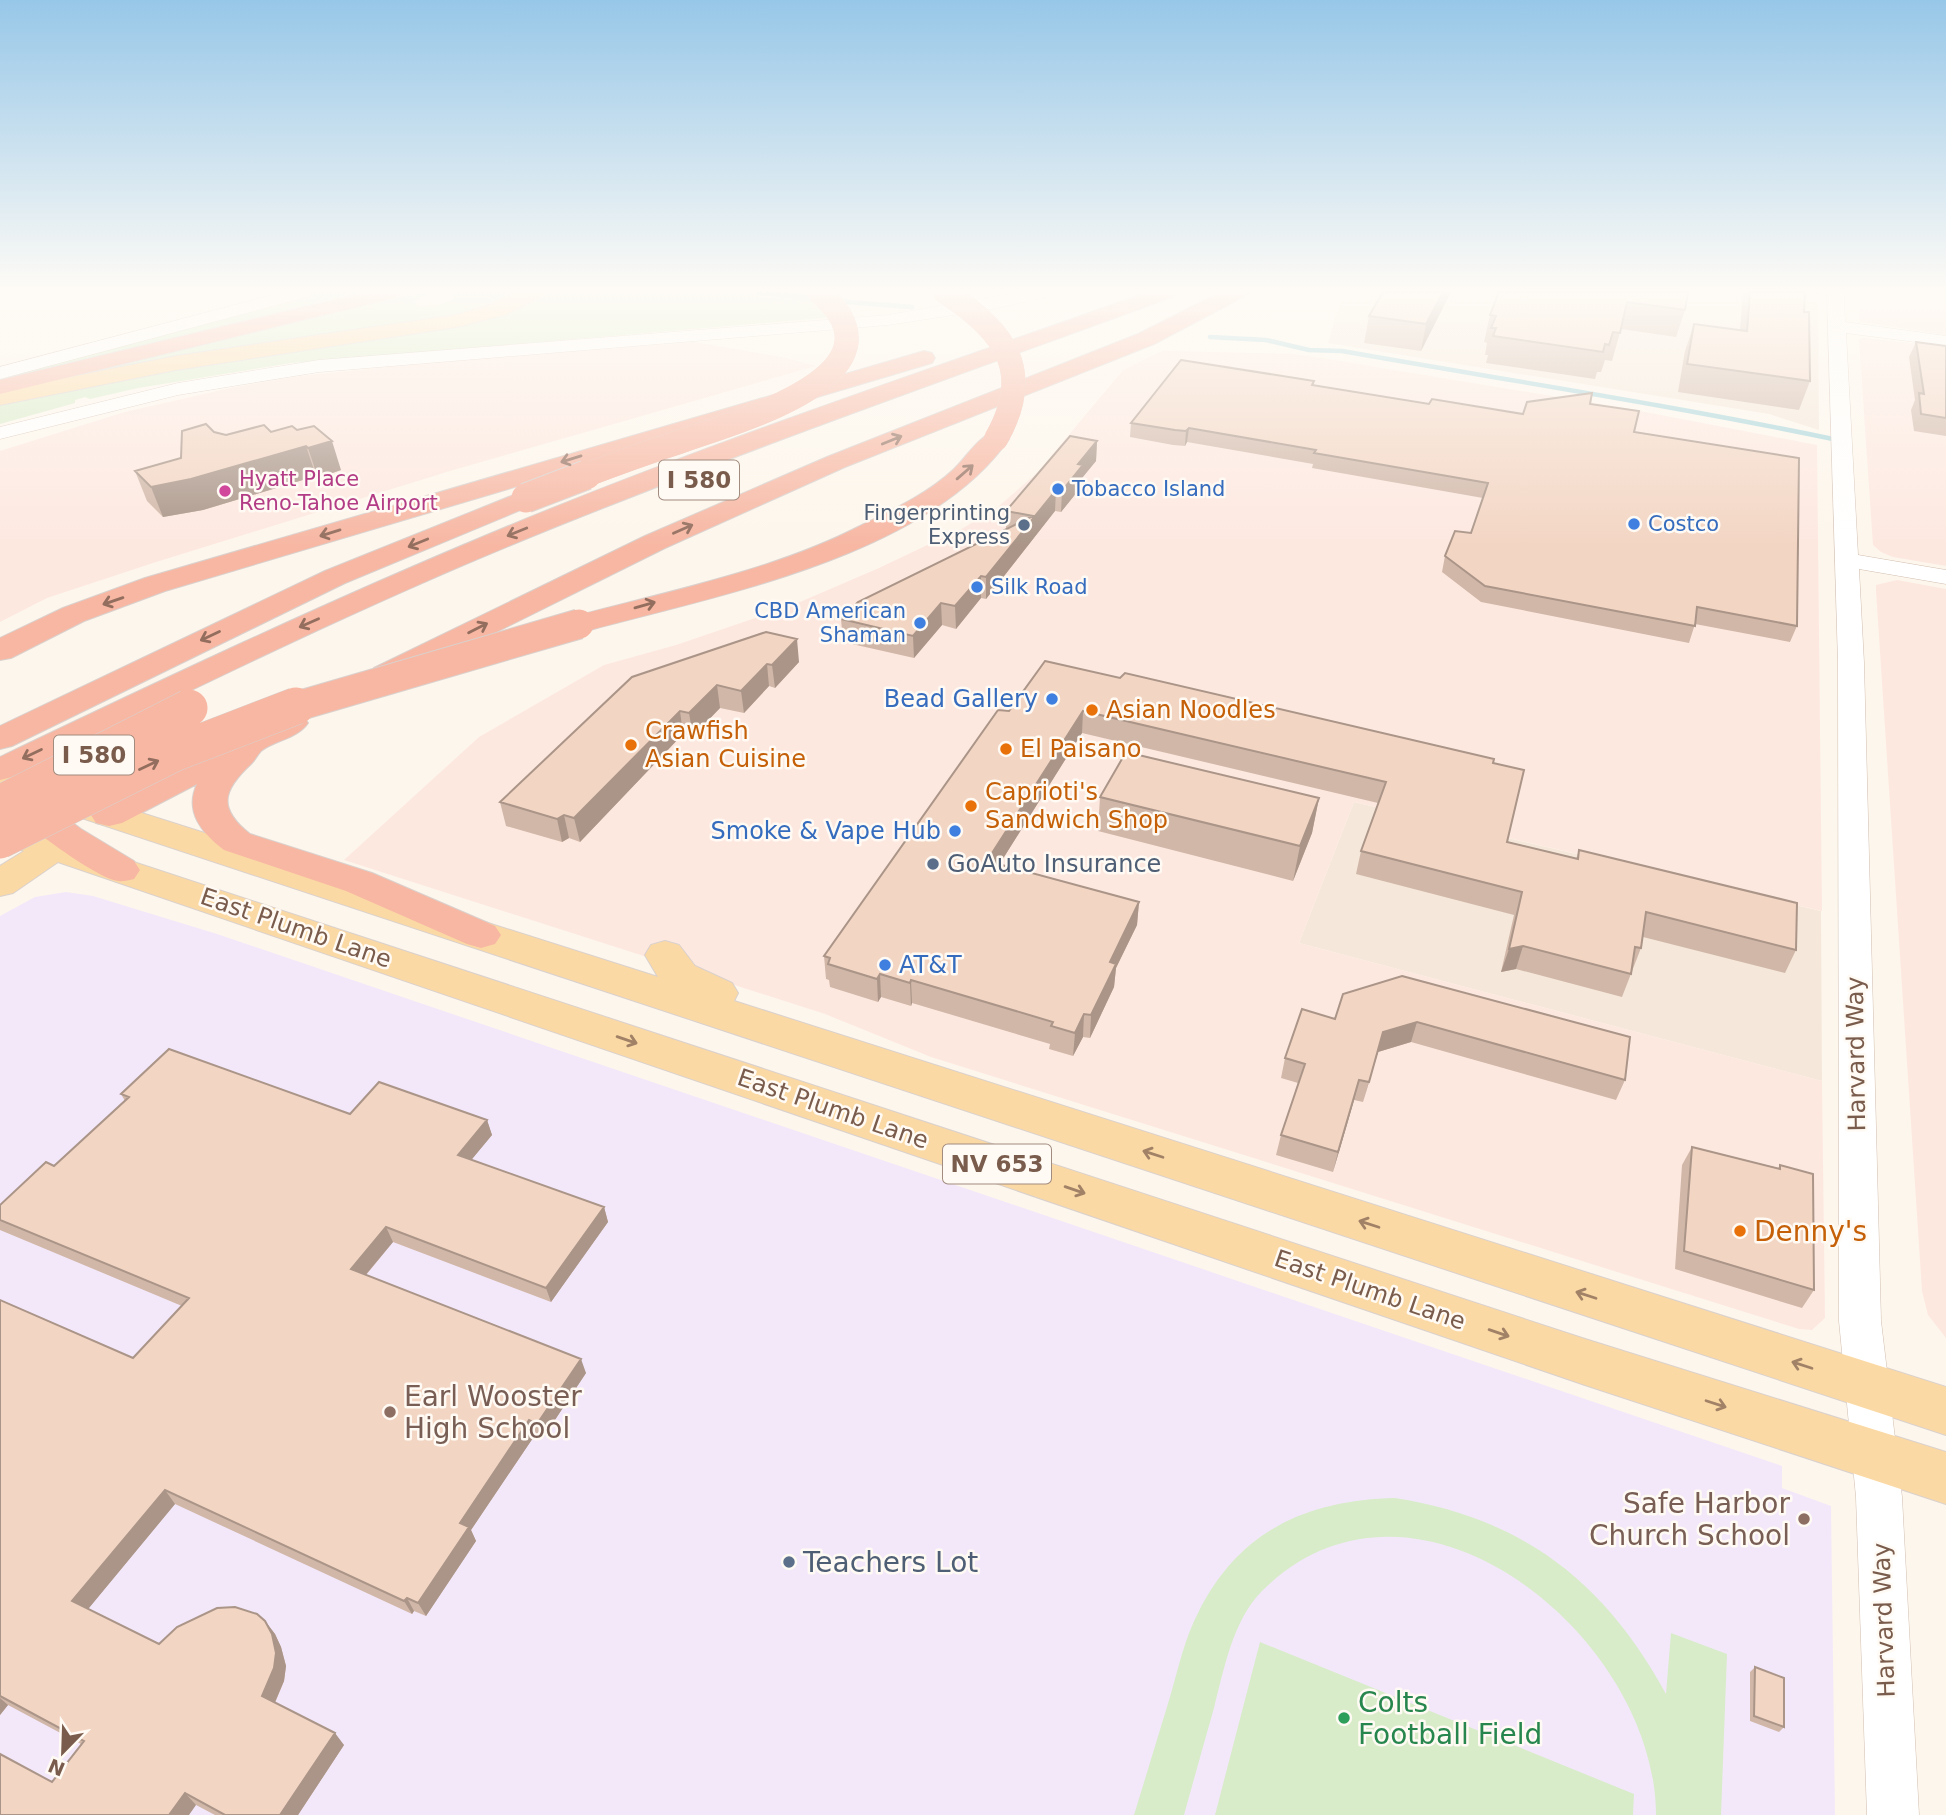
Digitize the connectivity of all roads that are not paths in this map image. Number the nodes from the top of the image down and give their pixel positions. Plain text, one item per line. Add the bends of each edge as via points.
1 (43, 377) edge
2 (107, 377) edge
3 (253, 377) edge
4 (824, 377) edge
5 (858, 377) edge
6 (935, 377) edge
7 (989, 377) edge
8 (1015, 377) edge
9 (1051, 377) edge
10 (1839, 377) edge
11 (0, 387) edge
12 (0, 398) edge
13 (48, 422) junction
14 (0, 433) edge
15 (0, 439) edge
16 (1846, 560) junction
17 (1946, 578) edge
18 (0, 651) edge
19 (262, 671) dead end
20 (201, 702) dead end
21 (286, 725) junction
22 (0, 739) edge
23 (0, 770) edge
24 (0, 779) edge
25 (5, 806) edge
26 (105, 817) junction
27 (0, 840) edge
28 (59, 843) junction
29 (0, 884) edge
30 (167, 885) junction
31 (481, 935) junction
32 (665, 955) dead end
33 (630, 986) junction
34 (872, 1062) junction
35 (1867, 1386) junction
36 (1946, 1411) edge
37 (1874, 1455) junction
38 (1946, 1478) edge
39 (1893, 1815) edge

1 - 11 highway
2 - 12 main road
3 - 13 street via 178,389
4 -> 22 highway, bridge via 787,401 746,418 526,498 335,577
5 -> 18 highway via 111,601 55,622
6 -> 23 highway, I 580 via 558,516 368,596
7 - 19 highway, I 580 via 657,496 423,594
27 -> 8 highway, bridge via 82,796 291,707 786,565 882,527 961,476 996,439 1014,402
21 -> 9 highway via 655,542 836,462
10 - 16 street, Harvard Way
13 - 14 street
13 - 15 street
16 - 17 street
16 - 35 street, Harvard Way via 1860,1321
20 - 25 highway, I 580, bridge
21 - 26 highway
21 - 31 highway via 223,769 209,799 215,824 237,842 359,882
24 - 26 main road
25 - 26 main road
25 - 28 main road, East Plumb Lane / NV 653
26 - 28 main road
26 - 31 main road, East Plumb Lane / NV 653
28 - 29 main road
28 - 30 main road, East Plumb Lane / NV 653
30 - 33 main road via 239,896 589,1011 615,1000
30 -> 37 main road, East Plumb Lane / NV 653
31 - 33 main road, East Plumb Lane / NV 653
32 - 34 main road via 671,969 688,983 809,1022
33 - 34 main road, East Plumb Lane / NV 653
35 -> 34 main road, East Plumb Lane / NV 653
35 - 36 main road, East Plumb Lane / NV 653
35 - 37 street, Harvard Way
37 - 38 main road, East Plumb Lane / NV 653
37 - 39 street, Harvard Way

